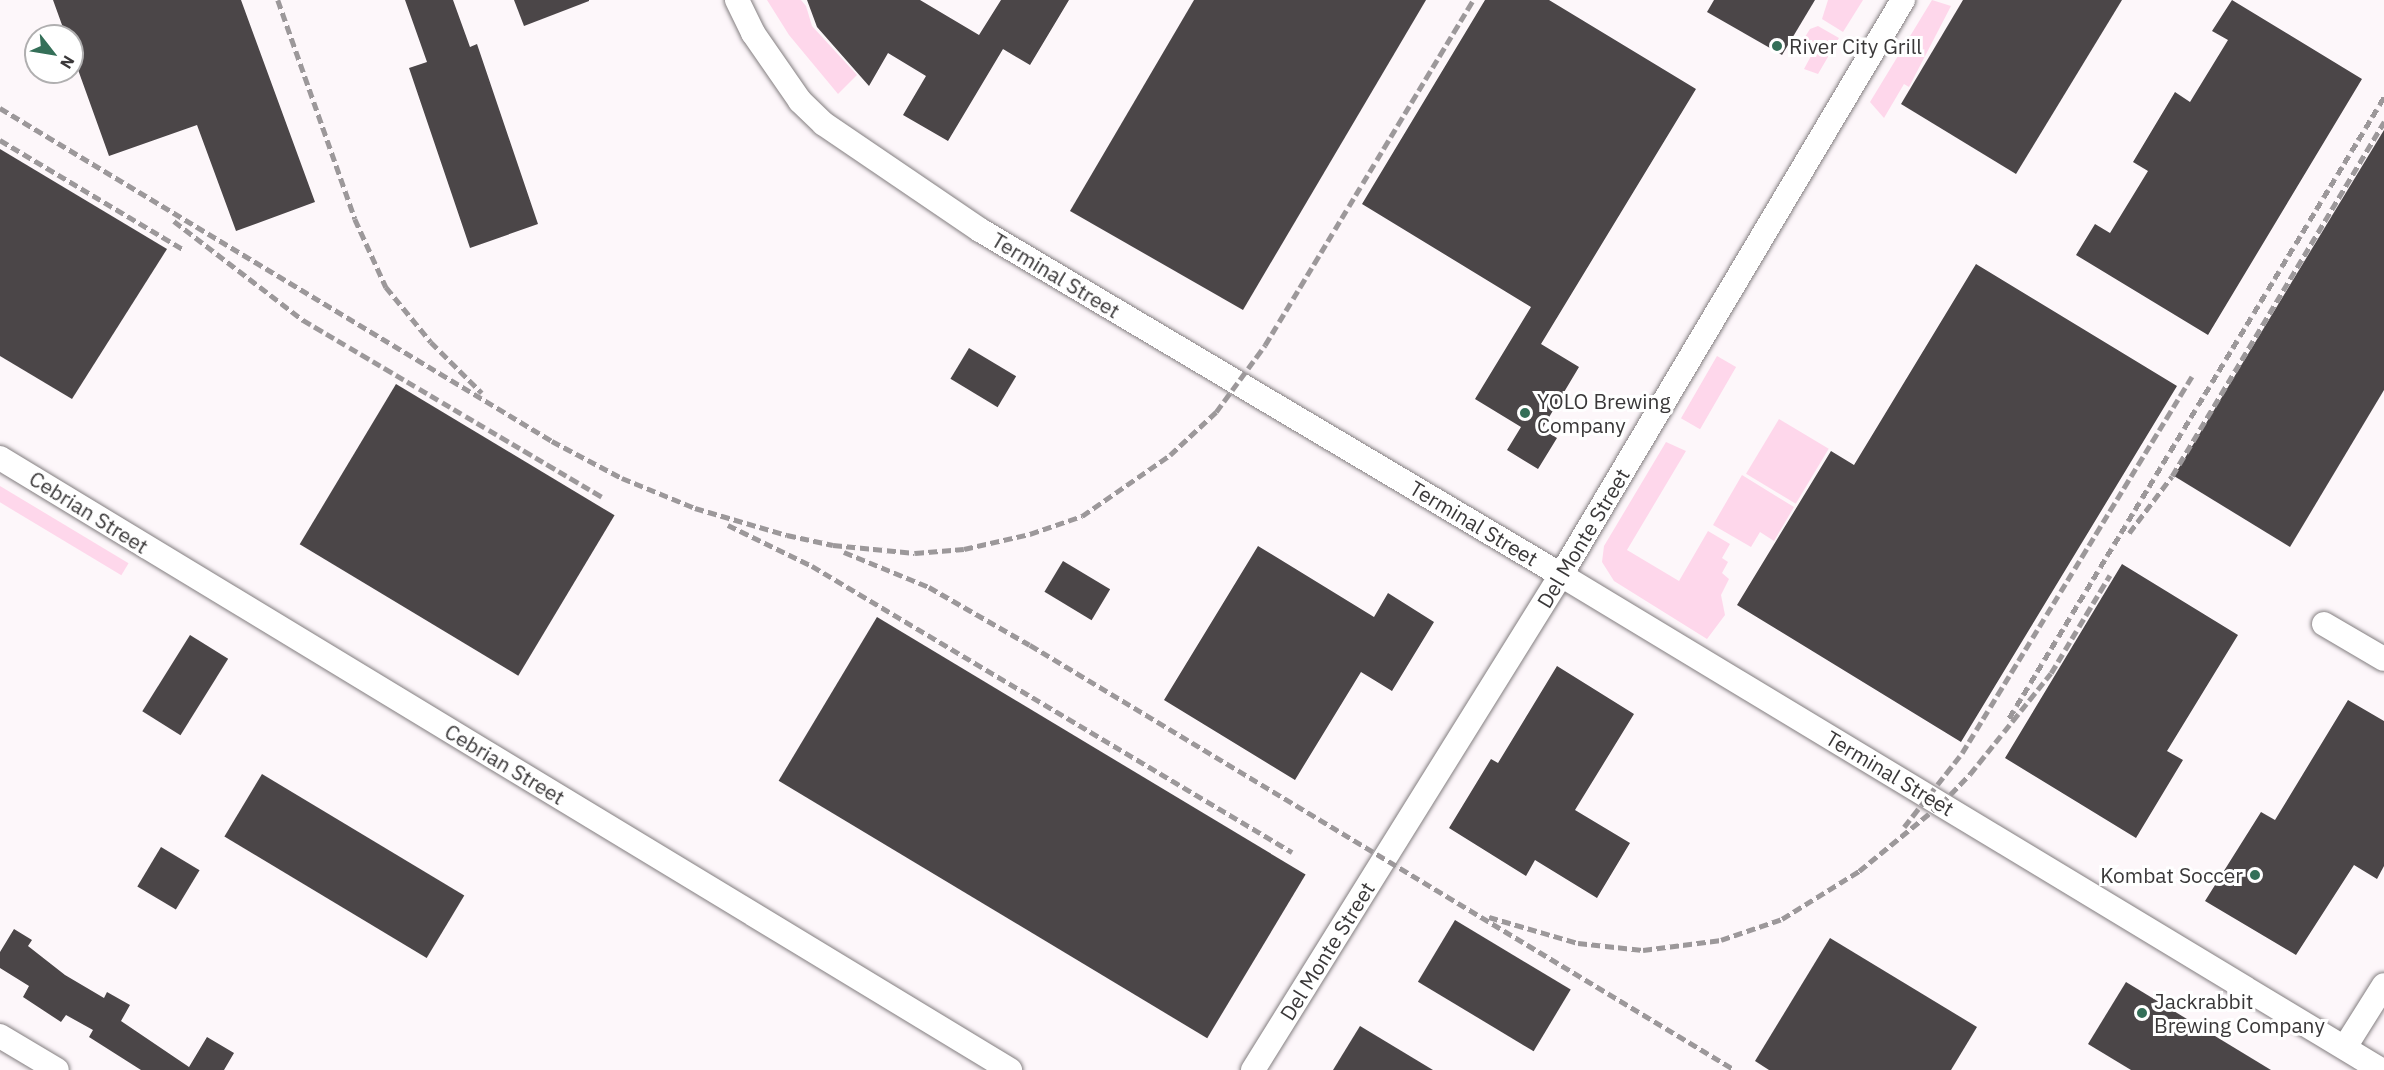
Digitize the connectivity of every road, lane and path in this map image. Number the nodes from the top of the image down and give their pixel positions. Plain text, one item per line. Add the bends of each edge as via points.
1 (737, 0) edge
2 (1903, 0) edge
3 (0, 458) edge
4 (1562, 575) junction
5 (2324, 624) dead end
6 (2384, 659) edge
7 (2384, 985) edge
8 (0, 1036) edge
9 (2345, 1047) junction
10 (57, 1070) edge
11 (1010, 1070) edge
12 (1253, 1070) edge
13 (2381, 1070) edge

1 - 4 street, Terminal Street via 753,33 800,101 851,145 980,230
2 - 4 street, Del Monte Street
3 - 11 street, Cebrian Street
4 - 9 street, Terminal Street
4 - 12 street, Del Monte Street
5 - 6 street
7 - 9 street
8 - 10 street
9 - 13 street, Terminal Street

